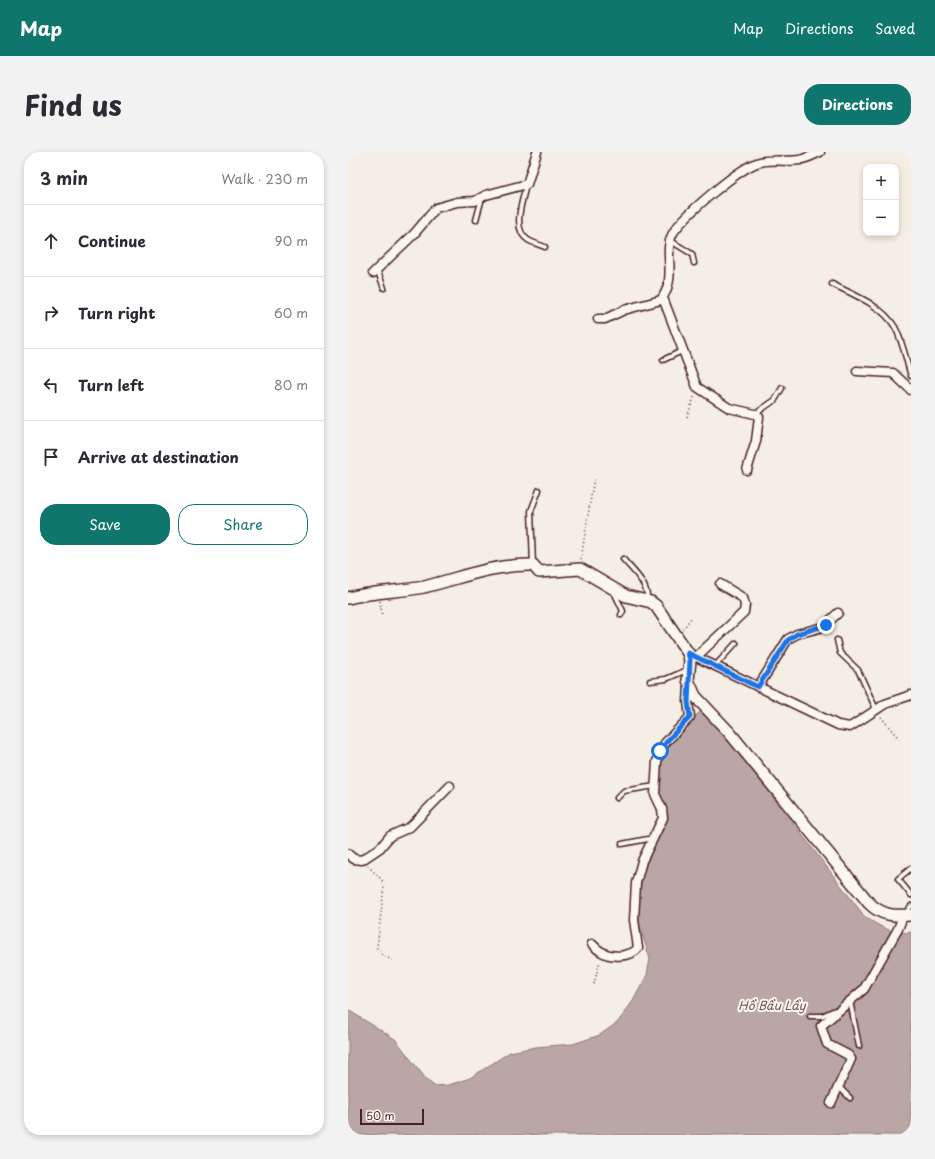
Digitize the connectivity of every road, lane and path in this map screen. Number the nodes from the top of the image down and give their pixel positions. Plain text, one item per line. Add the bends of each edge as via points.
1 (537, 152) edge
2 (820, 152) edge
3 (526, 184) junction
4 (482, 197) junction
5 (476, 220) dead end
6 (671, 241) junction
7 (546, 247) dead end
8 (694, 263) dead end
9 (375, 271) joint
10 (832, 284) dead end
11 (384, 288) dead end
12 (663, 298) junction
13 (598, 319) dead end
14 (682, 351) junction
15 (663, 360) dead end
16 (857, 371) dead end
17 (911, 376) edge
18 (697, 387) junction
19 (782, 388) dead end
20 (911, 390) edge
21 (755, 414) junction
22 (687, 417) dead end
23 (747, 470) dead end
24 (594, 478) dead end
25 (539, 490) dead end
26 (623, 558) dead end
27 (533, 565) junction
28 (580, 569) junction
29 (720, 584) dead end
30 (613, 589) junction
31 (379, 592) junction
32 (348, 598) edge
33 (647, 601) junction
34 (838, 613) dead end
35 (382, 615) dead end
36 (622, 615) dead end
37 (691, 618) dead end
38 (677, 637) junction
39 (837, 640) dead end
40 (736, 643) dead end
41 (692, 655) junction
42 (715, 666) junction
43 (689, 669) junction
44 (650, 681) dead end
45 (689, 685) junction
46 (758, 687) junction
47 (911, 695) edge
48 (876, 709) junction
49 (899, 739) dead end
50 (450, 786) dead end
51 (655, 786) junction
52 (617, 798) dead end
53 (654, 838) junction
54 (622, 844) dead end
55 (348, 854) edge
56 (362, 860) junction
57 (911, 868) edge
58 (911, 895) edge
59 (911, 906) edge
60 (907, 915) edge
61 (592, 944) dead end
62 (602, 952) junction
63 (394, 961) dead end
64 (594, 984) dead end
65 (850, 1000) junction
66 (842, 1007) junction
67 (810, 1016) dead end
68 (859, 1046) dead end
69 (839, 1086) junction
70 (850, 1098) dead end
71 (831, 1103) dead end

1 - 3 street
2 - 6 street via 802,159 772,160 751,166 725,183 680,224 671,236
3 - 4 street
3 - 7 lane via 519,222 521,231 528,240
4 - 5 lane
4 - 9 street via 475,201 457,202 436,208 414,234
6 - 8 lane via 692,254
6 - 12 street via 671,273
9 - 11 lane
10 - 17 lane via 876,307 889,319 898,336
12 - 13 street via 605,319
12 - 14 street
14 - 15 lane
14 - 18 street
16 - 20 street via 893,373
18 - 21 street via 729,408
18 - 22 path
19 - 21 lane via 775,400
21 - 23 street via 759,420
24 - 28 path
25 - 27 lane via 531,511
26 - 33 lane via 645,586
27 - 28 street via 539,572
27 - 31 street via 498,567 423,587
28 - 30 street
29 - 41 street via 743,598 745,608
30 - 33 street via 634,599
30 - 36 lane via 623,611
31 - 32 street
31 - 35 path
33 - 38 street via 656,606
34 - 46 street via 823,627 797,634 788,640
37 - 38 path
38 - 41 street
39 - 48 lane via 840,653 858,670
40 - 42 lane
41 - 42 street
41 - 43 street
42 - 46 street
43 - 44 lane
43 - 45 street
45 - 51 street via 690,717 660,751
45 - 60 street via 695,696 728,732 869,903 887,915
46 - 48 street via 838,725 850,727
47 - 48 street
48 - 49 path
50 - 56 street via 410,828 390,836 382,847
51 - 52 lane via 624,791
51 - 53 street via 663,818
53 - 54 lane
53 - 62 street via 638,870 636,883 634,920 638,948 632,953 617,956
55 - 56 street via 354,859
56 - 63 path via 384,883 377,944 382,955
57 - 58 lane via 898,879
59 - 60 lane
60 - 65 street via 864,989
61 - 62 street
62 - 64 path
65 - 66 street
65 - 68 lane
66 - 67 lane via 825,1015
66 - 69 street via 820,1028 827,1044 851,1059
69 - 70 lane
69 - 71 street

